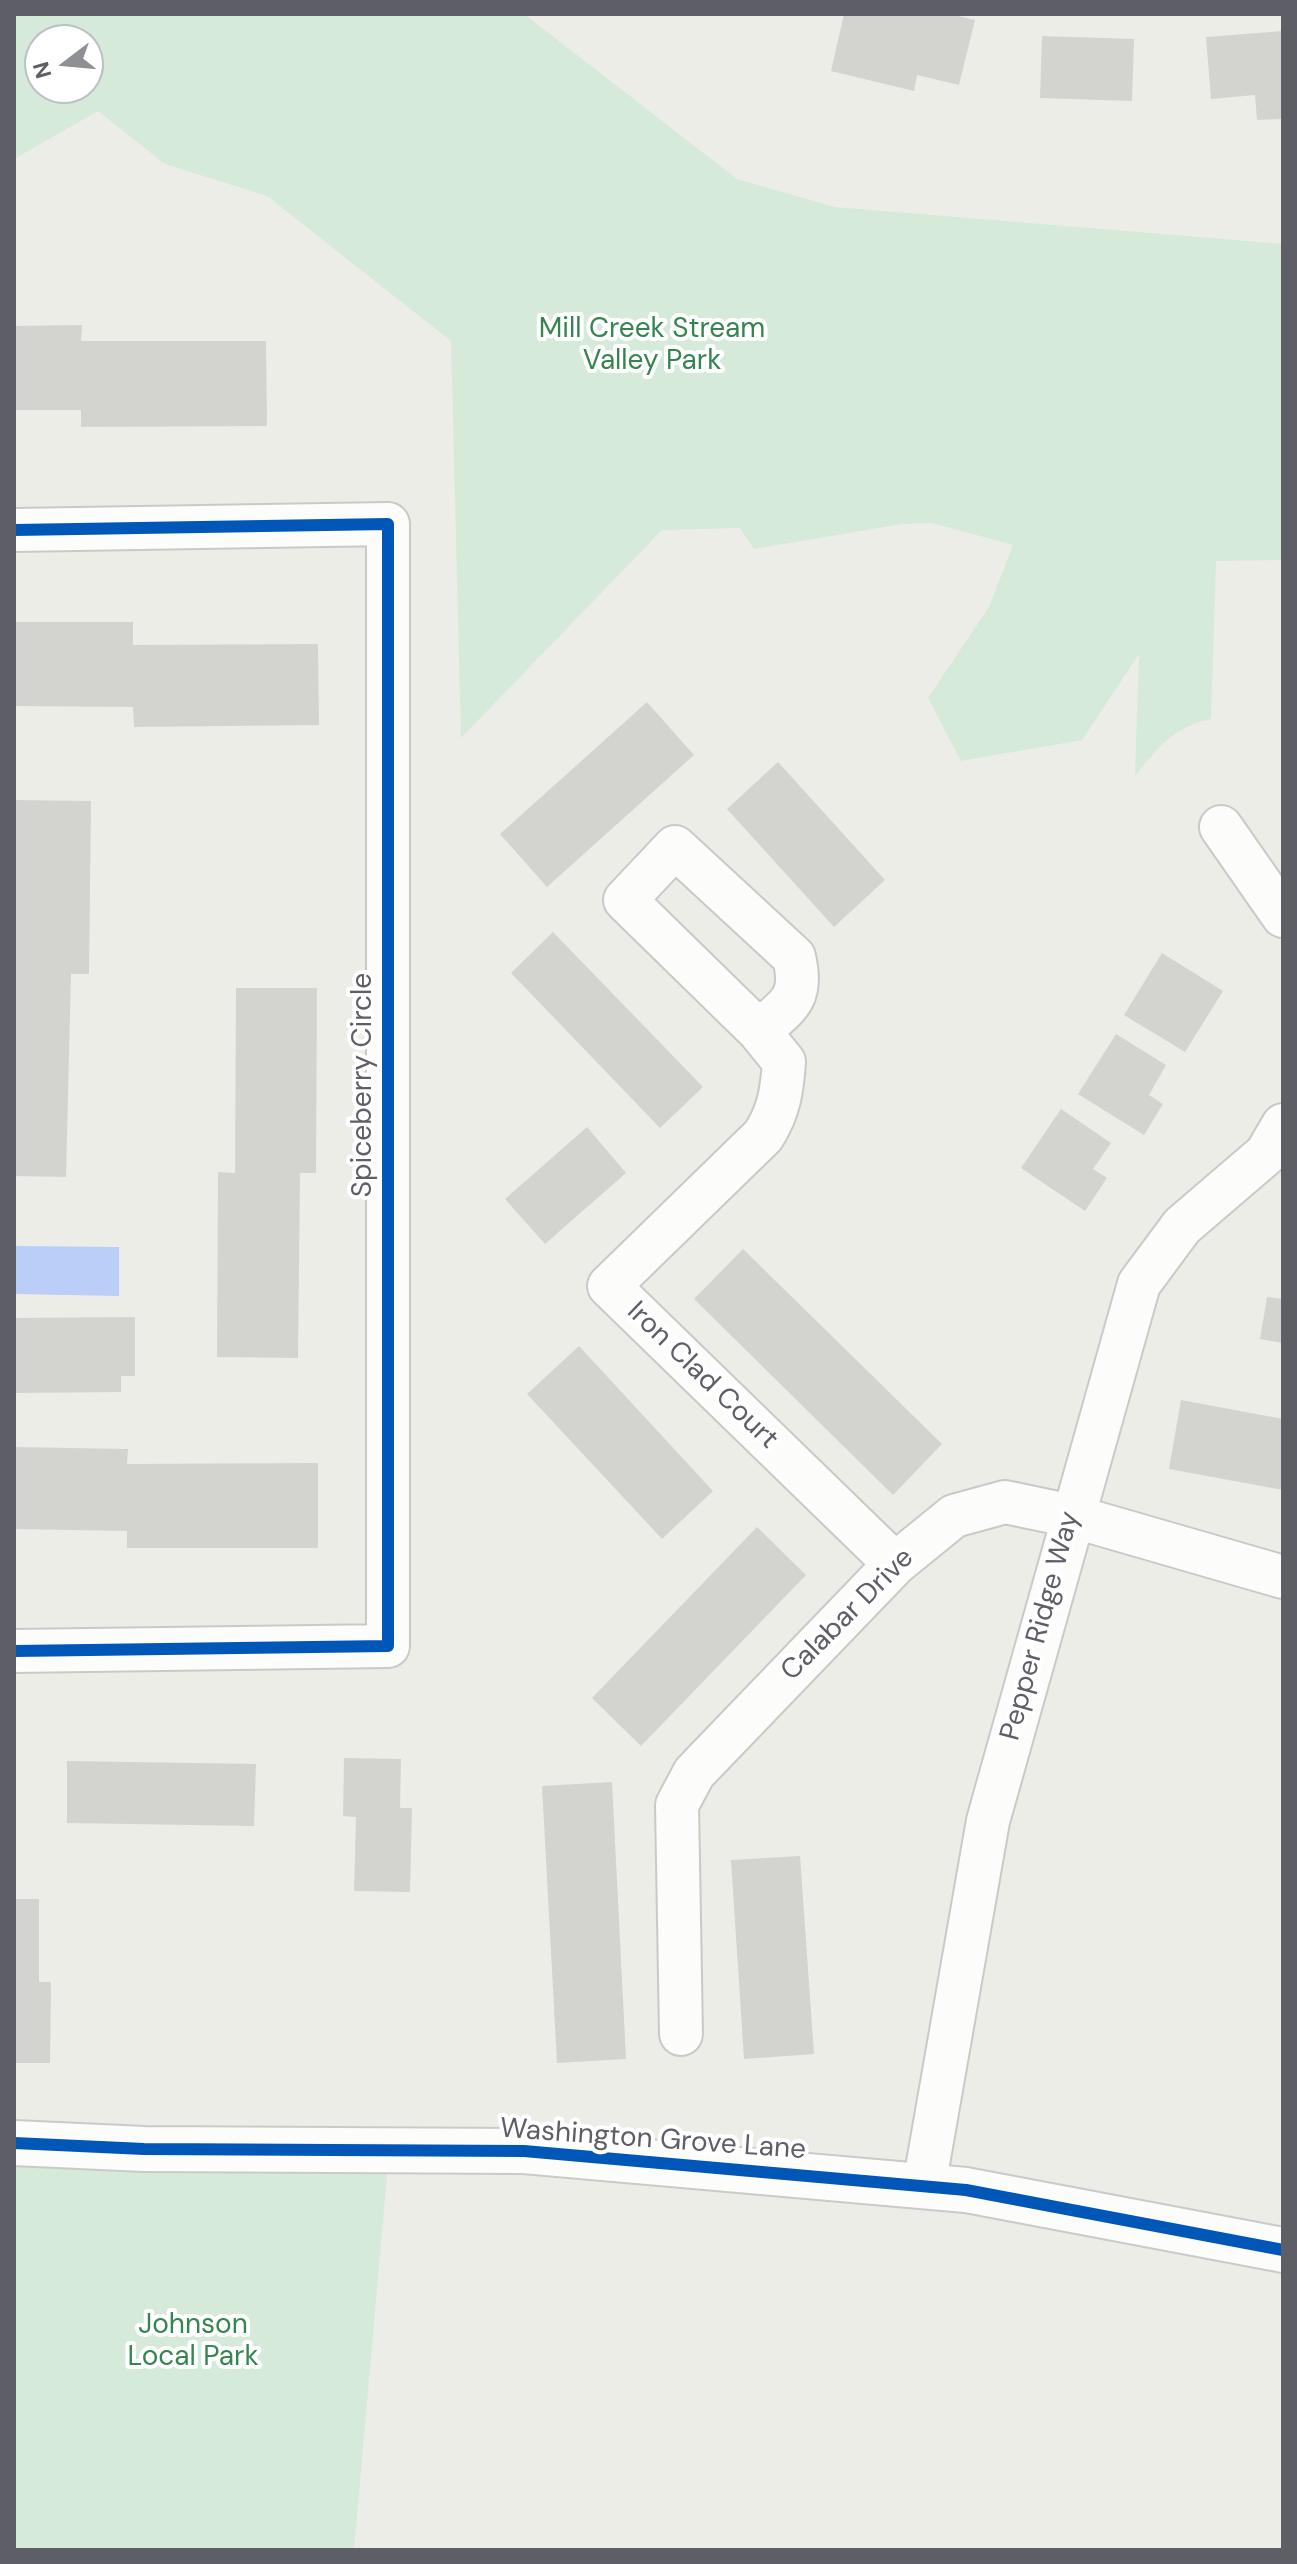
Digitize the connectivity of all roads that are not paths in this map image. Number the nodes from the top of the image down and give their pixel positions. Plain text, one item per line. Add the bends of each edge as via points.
1 (14, 530) edge
2 (1221, 827) dead end
3 (1283, 916) edge
4 (759, 1031) dead end
5 (1283, 1125) edge
6 (1072, 1516) junction
7 (895, 1564) junction
8 (1283, 1577) edge
9 (14, 1651) edge
10 (681, 2034) dead end
11 (14, 2143) edge
12 (924, 2186) junction
13 (1283, 2250) edge

1 - 9 street, Spiceberry Circle via 388,524 388,1646
2 - 3 street
4 - 7 street, Iron Clad Court via 784,1062 776,1117 763,1136 609,1286
5 - 6 street, Pepper Ridge Way via 1266,1154 1182,1226 1139,1284
6 - 7 street, Calabar Drive via 1005,1502 954,1516
6 - 8 street, Calabar Drive
6 - 12 street, Pepper Ridge Way via 988,1821
7 - 10 street, Calabar Drive via 694,1773 677,1805
11 - 12 street, Washington Grove Lane via 524,2151
12 - 13 street, Washington Grove Lane

